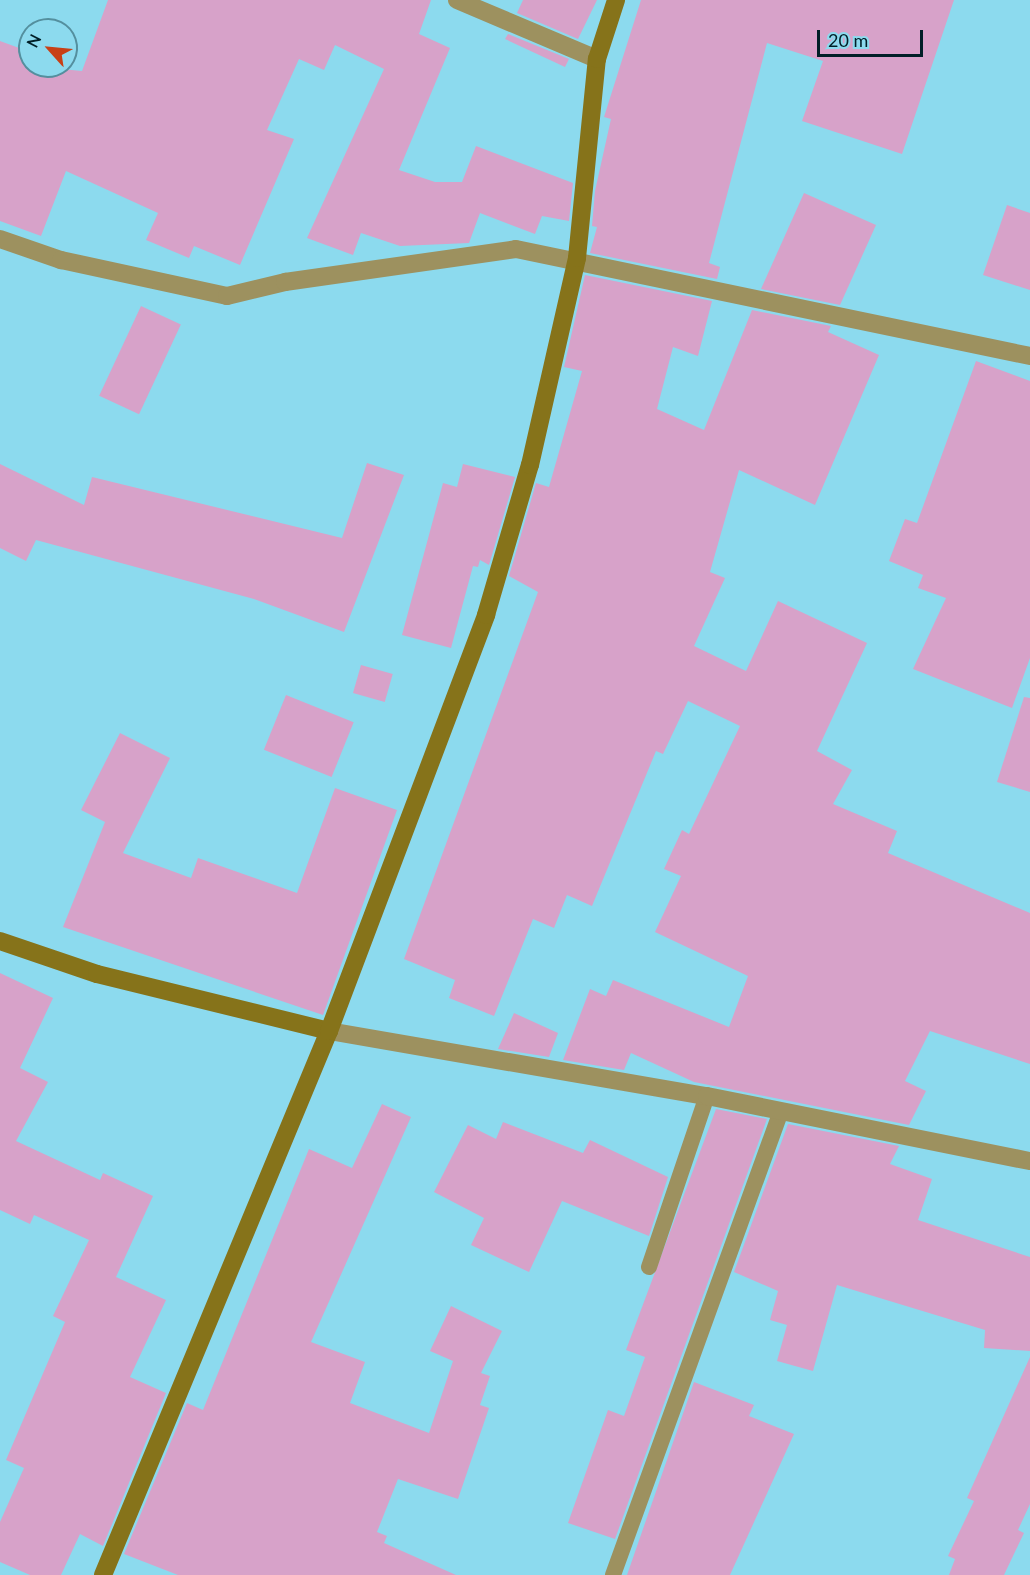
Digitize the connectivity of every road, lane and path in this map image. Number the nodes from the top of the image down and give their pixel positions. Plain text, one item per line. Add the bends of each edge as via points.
1 (456, 0) edge
2 (616, 0) edge
3 (597, 59) junction
4 (0, 239) edge
5 (577, 258) junction
6 (1030, 356) edge
7 (0, 941) edge
8 (329, 1031) junction
9 (708, 1096) junction
10 (781, 1111) junction
11 (1030, 1161) edge
12 (649, 1267) dead end
13 (103, 1575) edge
14 (613, 1575) edge

1 - 3 street
2 - 3 street
3 - 5 street
4 - 5 street via 61,260 226,296 285,282 516,249
5 - 6 street
5 - 8 street via 530,465 486,615
7 - 8 street via 97,974
8 - 9 street
8 - 13 street
9 - 10 street
9 - 12 lane
10 - 11 street
10 - 14 lane

